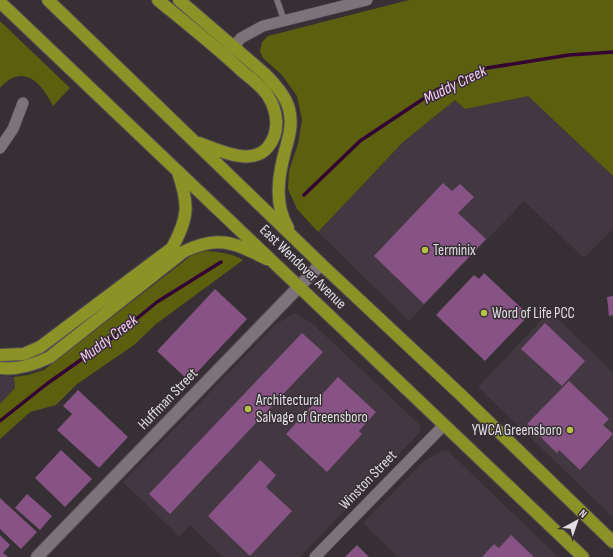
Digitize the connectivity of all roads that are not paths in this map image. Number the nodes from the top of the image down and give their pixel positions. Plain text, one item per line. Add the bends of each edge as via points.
1 (48, 0) edge
2 (158, 0) edge
3 (179, 0) edge
4 (277, 0) edge
5 (367, 0) edge
6 (0, 2) edge
7 (284, 20) junction
8 (229, 51) junction
9 (23, 103) dead end
10 (194, 141) junction
11 (0, 148) edge
12 (178, 170) junction
13 (293, 236) junction
14 (277, 264) junction
15 (321, 264) junction
16 (300, 286) junction
17 (0, 355) edge
18 (0, 368) edge
19 (444, 425) junction
20 (613, 542) edge
21 (37, 557) edge
22 (315, 557) edge
23 (583, 557) edge

1 - 10 highway, East Wendover Avenue
2 - 8 highway
3 - 8 highway
4 - 7 lane
5 - 7 street
6 - 12 highway, East Wendover Avenue
7 - 8 street via 252,31
8 - 10 highway via 268,96 277,118 277,129 266,150 249,156 237,156
8 - 13 highway via 277,87 289,108 291,129 280,171 279,198 282,218
9 - 11 street via 13,129
10 - 13 highway, East Wendover Avenue
12 - 14 highway, East Wendover Avenue
12 - 17 highway via 184,190 186,218 172,248 40,347 24,354
13 - 15 highway, East Wendover Avenue
14 - 16 highway, East Wendover Avenue
14 - 18 highway via 241,246 211,241 197,245 183,252 50,357 37,364
15 - 16 street, Huffman Street
15 - 20 highway, East Wendover Avenue
16 - 19 highway, East Wendover Avenue
16 - 21 street, Huffman Street
19 - 22 street, Winston Street
19 - 23 highway, East Wendover Avenue

